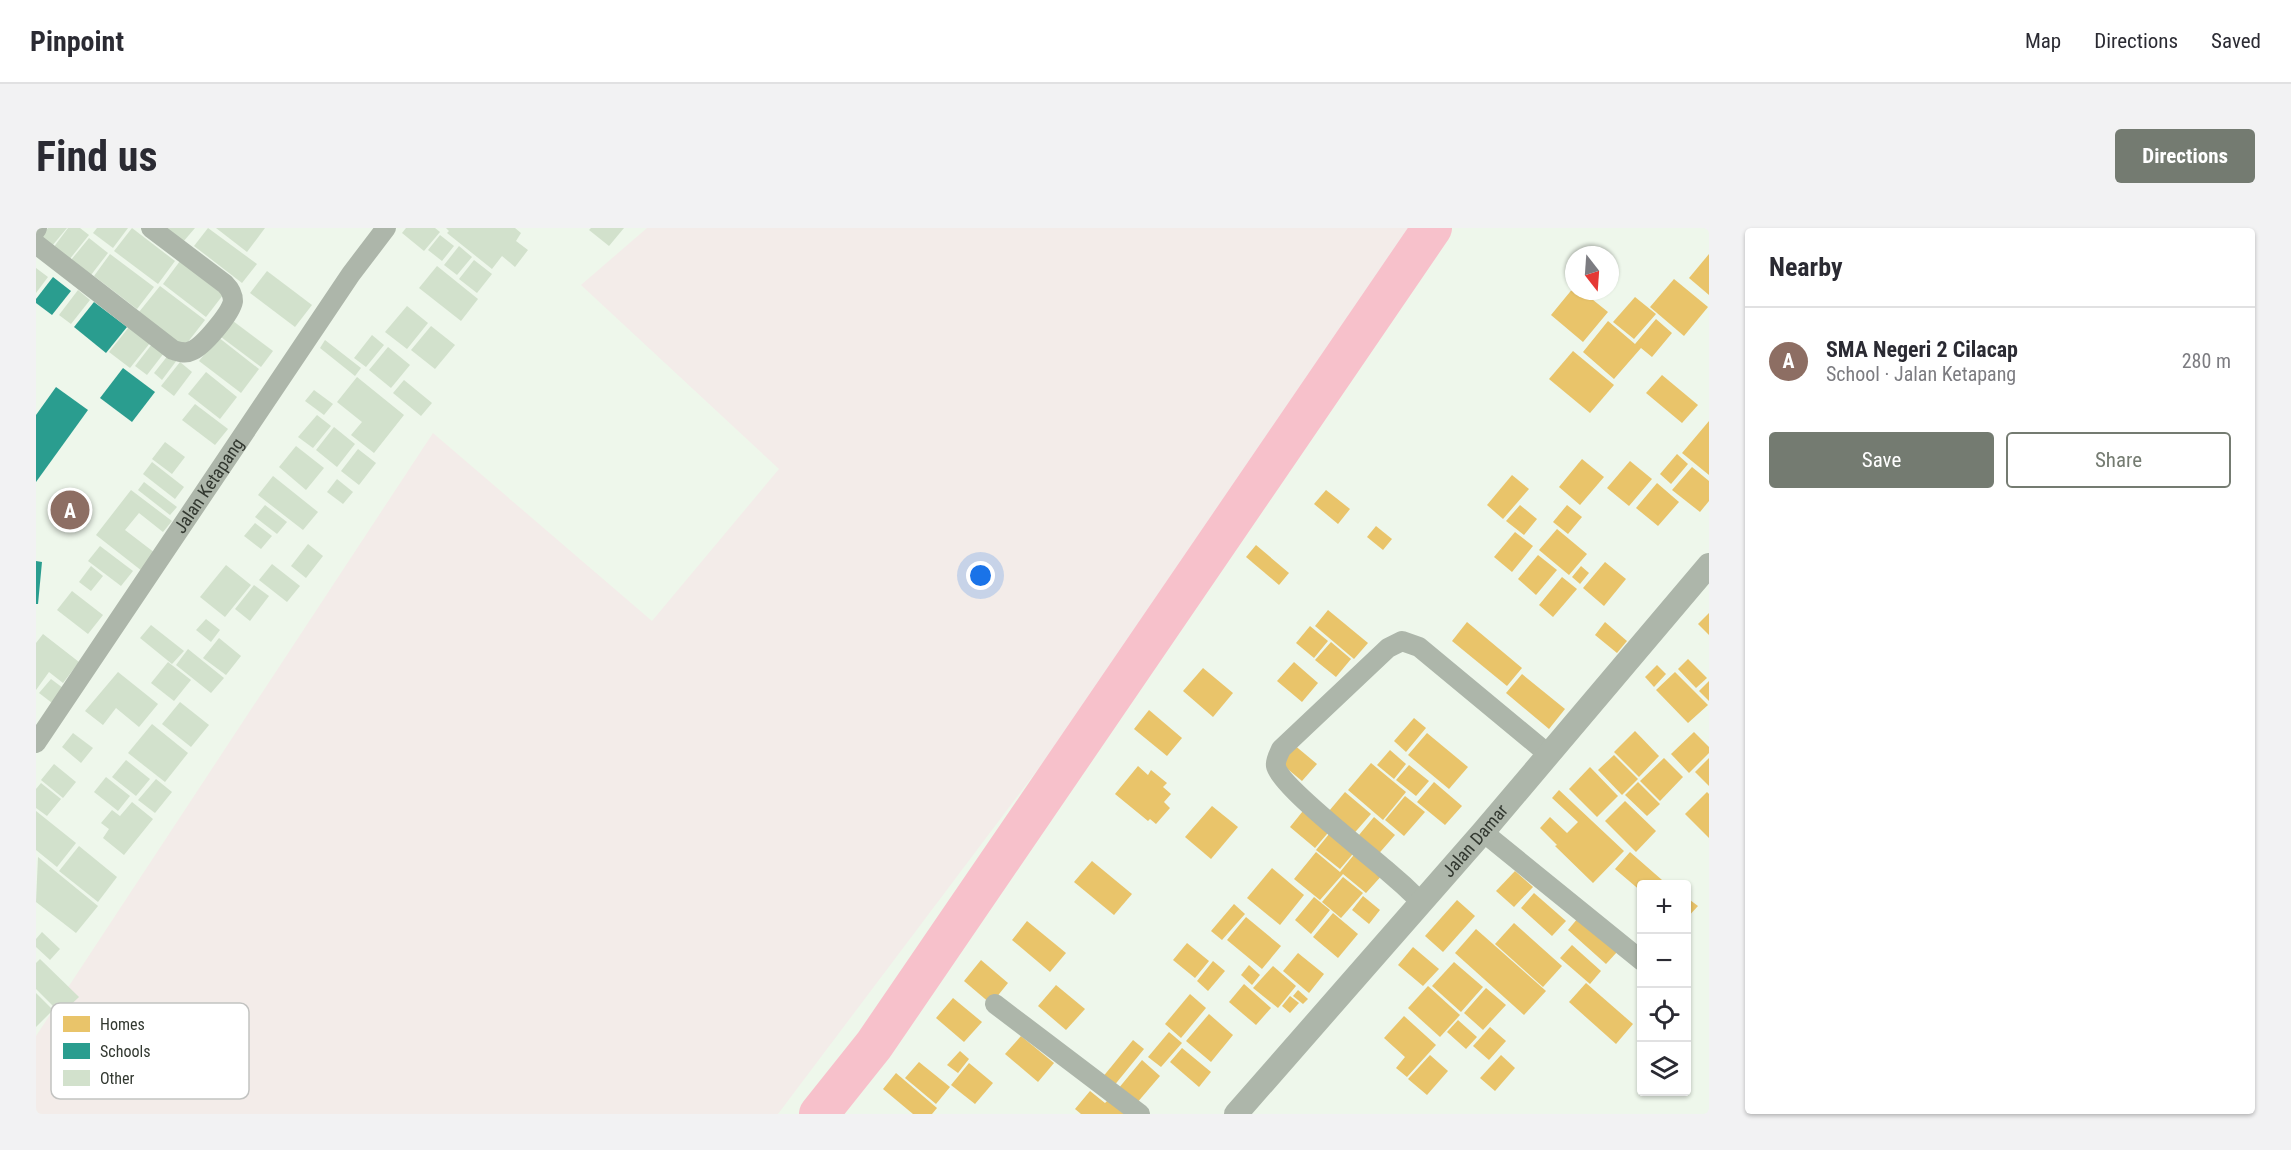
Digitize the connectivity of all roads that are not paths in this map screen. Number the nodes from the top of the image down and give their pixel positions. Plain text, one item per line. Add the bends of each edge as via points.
1 (151, 228) edge
2 (386, 228) edge
3 (36, 244) edge
4 (1706, 574) edge
5 (36, 743) edge
6 (1548, 754) junction
7 (1483, 832) junction
8 (1420, 901) junction
9 (1637, 958) edge
10 (995, 1004) dead end
11 (1140, 1114) edge
12 (1236, 1114) edge

1 - 3 street via 225,284 233,297 224,317 190,352 173,350
2 - 5 street, Jalan Ketapang via 351,274
4 - 6 street, Jalan Damar
6 - 7 street, Jalan Damar
6 - 8 street via 1419,647 1402,641 1388,648 1281,749 1275,767 1283,778
7 - 8 street, Jalan Damar
7 - 9 street
8 - 12 street, Jalan Damar
10 - 11 street

